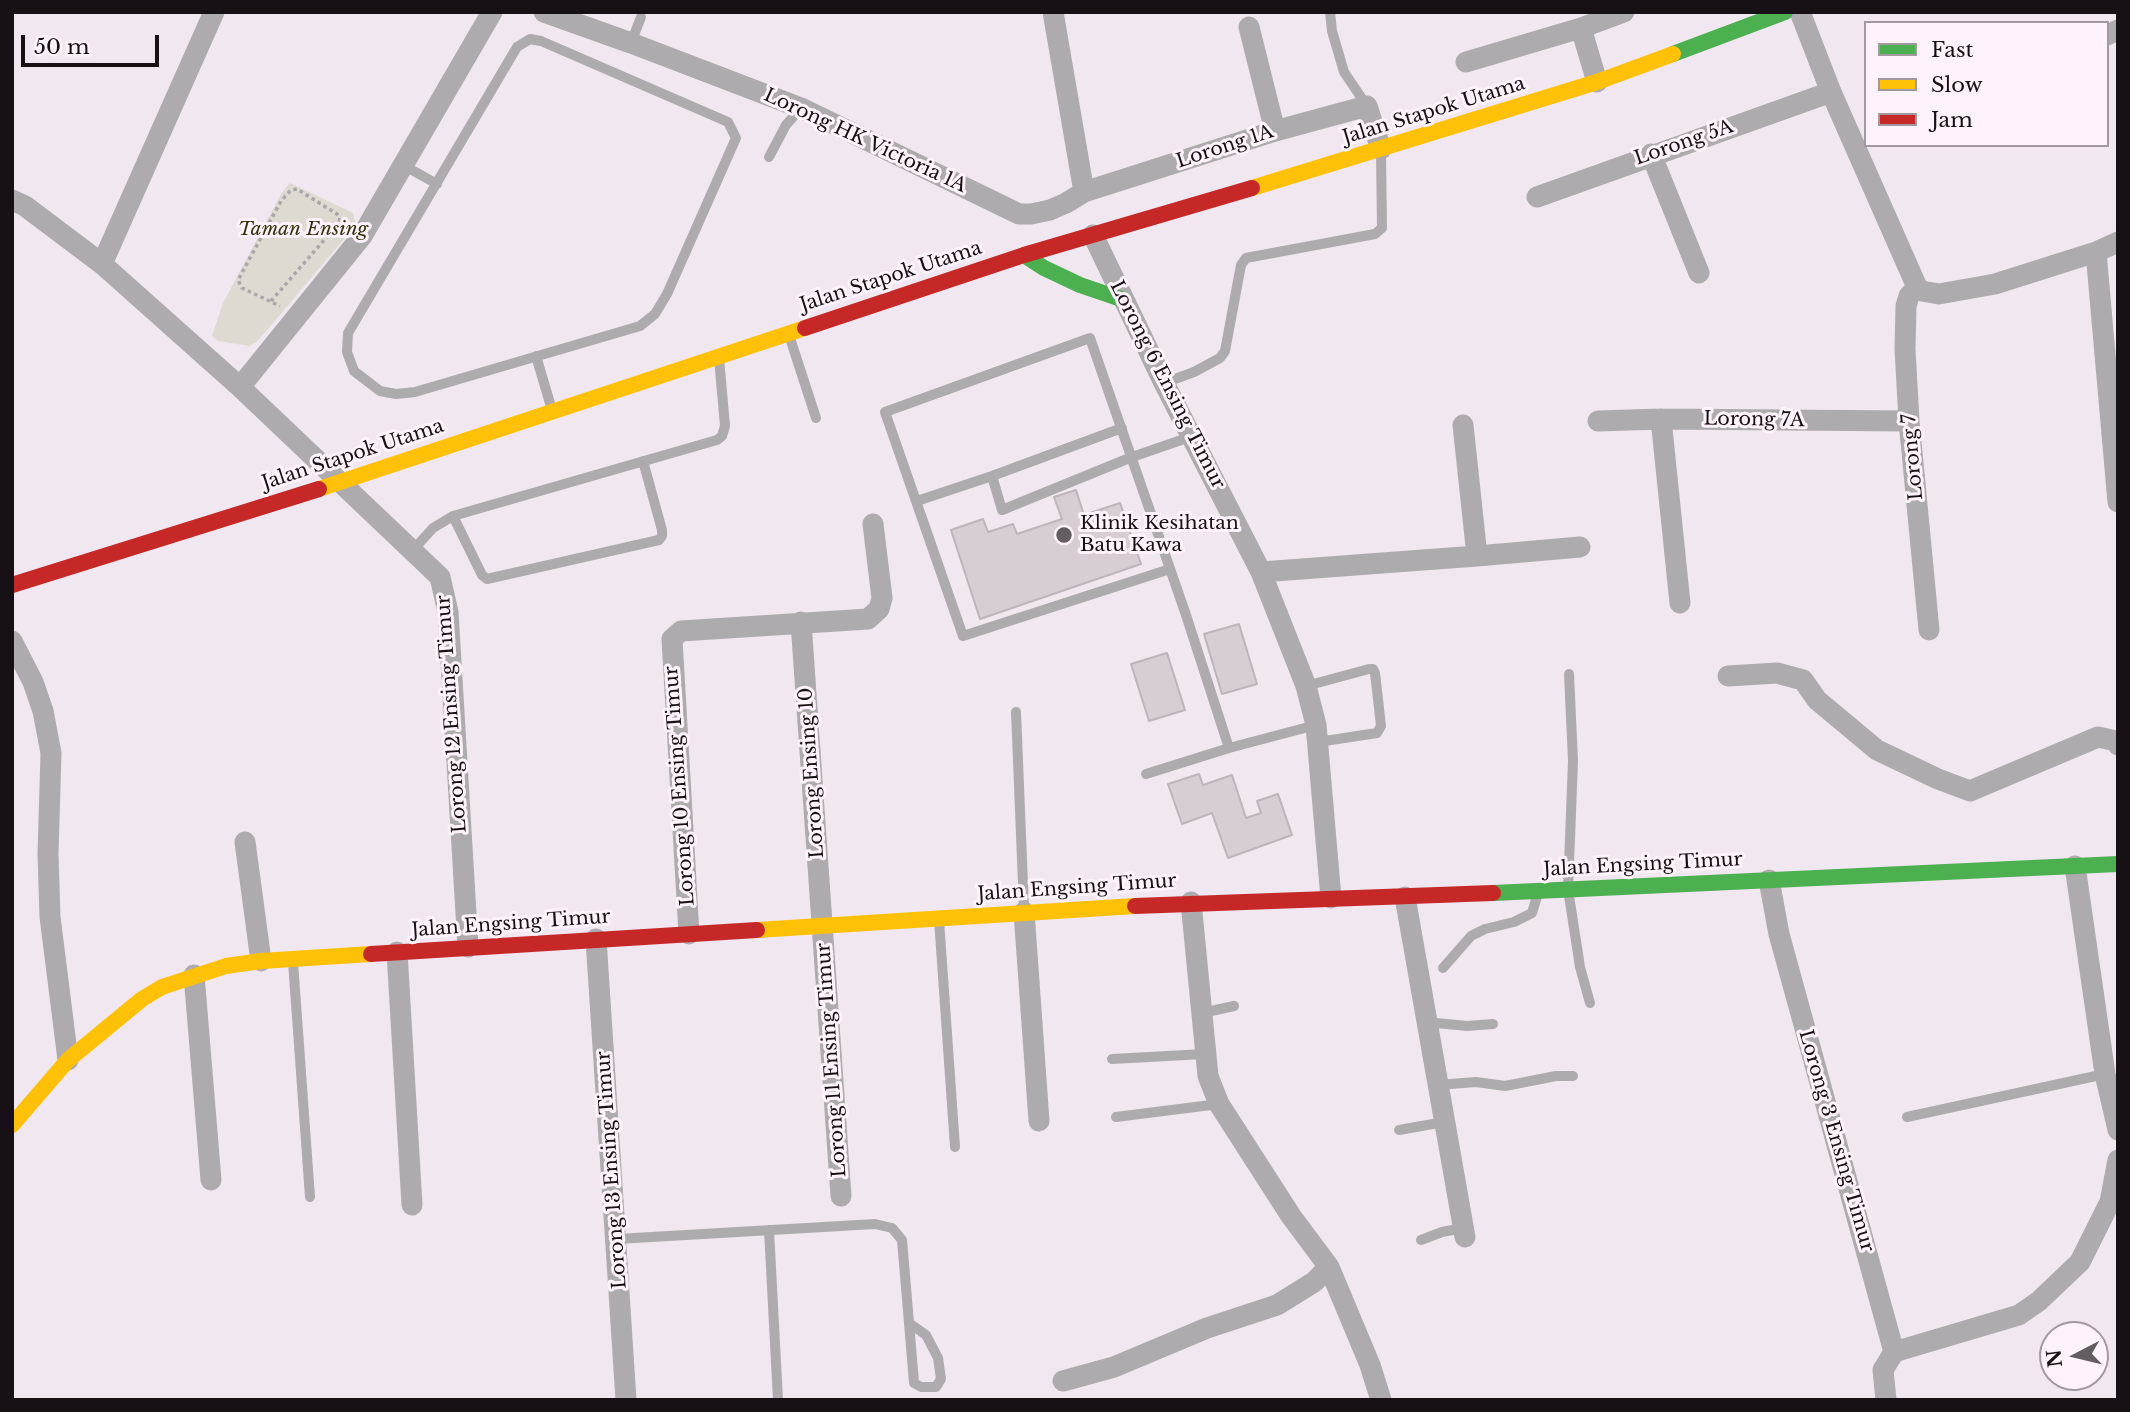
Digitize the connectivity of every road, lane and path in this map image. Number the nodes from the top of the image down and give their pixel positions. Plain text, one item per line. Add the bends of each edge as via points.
1 (214, 12) edge
2 (492, 12) edge
3 (544, 12) edge
4 (1053, 12) edge
5 (1330, 12) edge
6 (1624, 12) edge
7 (1785, 12) edge
8 (1800, 12) edge
9 (641, 17) dead end
10 (1249, 27) dead end
11 (1581, 28) junction
12 (631, 43) junction
13 (1466, 62) dead end
14 (1597, 82) junction
15 (1831, 92) junction
16 (1367, 106) junction
17 (802, 108) junction
18 (1275, 131) junction
19 (1381, 149) junction
20 (1651, 154) junction
21 (769, 157) dead end
22 (403, 165) junction
23 (437, 184) junction
24 (1084, 191) junction
25 (1537, 197) dead end
26 (12, 200) edge
27 (332, 203) dead end
28 (328, 208) junction
29 (1093, 235) junction
30 (2118, 242) edge
31 (2096, 251) junction
32 (1024, 255) junction
33 (102, 264) junction
34 (1699, 273) dead end
35 (1917, 287) junction
36 (1124, 300) junction
37 (271, 301) dead end
38 (285, 309) dead end
39 (789, 332) junction
40 (536, 356) junction
41 (719, 358) junction
42 (1164, 383) junction
43 (240, 387) junction
44 (552, 413) junction
45 (816, 418) dead end
46 (1661, 419) junction
47 (1598, 421) dead end
48 (1909, 421) junction
49 (1463, 425) dead end
50 (1122, 428) junction
51 (1193, 436) junction
52 (1132, 457) junction
53 (643, 461) junction
54 (992, 476) junction
55 (338, 483) junction
56 (917, 501) junction
57 (2118, 502) edge
58 (453, 516) junction
59 (873, 524) dead end
60 (1580, 547) dead end
61 (413, 550) junction
62 (1477, 556) junction
63 (1170, 569) junction
64 (1261, 572) junction
65 (12, 585) edge
66 (1680, 603) dead end
67 (801, 622) junction
68 (1929, 630) dead end
69 (12, 642) edge
70 (1569, 674) dead end
71 (1728, 676) dead end
72 (1306, 686) junction
73 (1016, 712) dead end
74 (1317, 734) junction
75 (2118, 745) edge
76 (1228, 748) junction
77 (1146, 775) dead end
78 (246, 842) dead end
79 (2118, 864) edge
80 (2075, 866) junction
81 (1769, 880) junction
82 (1568, 889) junction
83 (1539, 891) junction
84 (1405, 897) junction
85 (1331, 898) junction
86 (1191, 902) junction
87 (1024, 912) junction
88 (939, 918) junction
89 (822, 925) junction
90 (689, 934) junction
91 (596, 939) junction
92 (468, 947) junction
93 (397, 952) junction
94 (292, 959) junction
95 (261, 961) junction
96 (1443, 968) dead end
97 (194, 975) junction
98 (1590, 1003) dead end
99 (1234, 1006) dead end
100 (1202, 1013) junction
101 (1426, 1022) junction
102 (1493, 1024) dead end
103 (1204, 1054) junction
104 (1112, 1059) dead end
105 (68, 1060) junction
106 (2105, 1074) junction
107 (1573, 1076) dead end
108 (1438, 1085) junction
109 (1219, 1104) junction
110 (1116, 1117) dead end
111 (1907, 1117) dead end
112 (1039, 1121) dead end
113 (1444, 1122) junction
114 (12, 1125) edge
115 (1399, 1130) dead end
116 (2118, 1130) edge
117 (955, 1147) dead end
118 (2118, 1160) edge
119 (211, 1180) dead end
120 (841, 1196) dead end
121 (310, 1197) dead end
122 (412, 1205) dead end
123 (769, 1230) junction
124 (1464, 1233) joint
125 (617, 1239) junction
126 (1421, 1240) dead end
127 (1329, 1267) junction
128 (909, 1324) junction
129 (1894, 1352) junction
130 (1063, 1381) dead end
131 (626, 1400) edge
132 (778, 1400) edge
133 (1381, 1400) edge
134 (1886, 1400) edge

1 - 33 street
2 - 22 street
3 - 12 street, Lorong HK Victoria 1A
4 - 24 street
5 - 16 lane via 1344,72
6 - 11 street
7 - 14 street, Jalan Stapok Utama
8 - 15 street
9 - 12 lane
10 - 18 street
11 - 13 street
11 - 14 street
12 - 17 street, Lorong HK Victoria 1A
14 - 19 street, Jalan Stapok Utama
15 - 20 street, Lorong 5A
15 - 35 street
16 - 18 street, Lorong 1A
16 - 19 street
17 - 21 lane via 786,125
17 - 24 street, Lorong HK Victoria 1A via 1019,214 1049,210
18 - 24 street, Lorong 1A
19 - 29 street, Jalan Stapok Utama
19 - 42 lane via 1382,228 1376,234 1246,258 1225,351 1194,372
20 - 25 street, Lorong 5A
20 - 34 street
22 - 23 lane
22 - 43 street via 362,236
23 - 40 lane via 348,332 347,352 354,370 380,391 396,394
23 - 40 lane via 517,47 530,39 727,122 736,138 655,314 640,326
26 - 33 street
27 - 28 path
28 - 37 path via 340,218 339,223
28 - 38 path via 297,189 291,190 239,276 242,288
29 - 32 street, Jalan Stapok Utama
29 - 36 street, Lorong 6 Ensing Timur
30 - 31 street
31 - 35 street via 1995,284 1939,294
31 - 57 street
32 - 36 street via 1080,285
32 - 39 street, Jalan Stapok Utama
33 - 43 street
35 - 48 street, Lorong 7 via 1909,296 1905,315
36 - 42 street, Lorong 6 Ensing Timur
39 - 41 street, Jalan Stapok Utama
39 - 45 lane
40 - 44 lane
41 - 44 street, Jalan Stapok Utama
41 - 53 lane via 722,436
42 - 51 street, Lorong 6 Ensing Timur
43 - 55 street
44 - 55 street, Jalan Stapok Utama
46 - 47 street, Lorong 7A
46 - 48 street, Lorong 7A
46 - 66 street
48 - 68 street, Lorong 7
49 - 62 street
50 - 52 lane
50 - 54 lane
50 - 56 lane via 1090,338 885,412
51 - 52 lane
51 - 64 street, Lorong 6 Ensing Timur
52 - 54 lane via 1002,510
52 - 63 lane
53 - 58 lane
53 - 58 lane via 662,530 659,540 487,579
54 - 56 lane
55 - 61 street, Lorong 12 Ensing Timur
55 - 65 street, Jalan Stapok Utama
56 - 63 lane via 963,636
58 - 61 lane via 433,528
59 - 67 street via 882,598 879,609 869,619
60 - 62 street
61 - 92 street, Lorong 12 Ensing Timur via 440,577 448,612
62 - 64 street
63 - 76 lane
64 - 72 street, Lorong 6 Ensing Timur
67 - 89 street, Lorong Ensing 10
67 - 90 street, Lorong 10 Ensing Timur via 681,631 672,639
69 - 105 street via 33,682 51,753 50,917
70 - 82 lane via 1573,761
71 - 75 street via 1777,673 1803,680 1817,700 1877,750 1970,791 2098,737
72 - 74 street, Lorong 6 Ensing Timur
72 - 74 lane via 1369,669 1375,673 1381,726 1377,733
73 - 87 lane
74 - 76 lane
74 - 85 street, Lorong 6 Ensing Timur
76 - 77 lane
78 - 95 street
79 - 80 street, Jalan Engsing Timur
80 - 81 street, Jalan Engsing Timur
80 - 106 street
81 - 82 street, Jalan Engsing Timur
81 - 129 street, Lorong 3 Ensing Timur via 1779,934
82 - 83 street, Jalan Engsing Timur
82 - 98 lane
83 - 84 street, Jalan Engsing Timur
83 - 96 lane via 1532,913 1471,936
84 - 85 street, Jalan Engsing Timur
84 - 101 street
85 - 86 street, Jalan Engsing Timur
86 - 87 street, Jalan Engsing Timur
86 - 100 street
87 - 88 street, Jalan Engsing Timur
87 - 112 street
88 - 89 street, Jalan Engsing Timur
88 - 117 lane
89 - 90 street, Jalan Engsing Timur
89 - 120 street, Lorong 11 Ensing Timur
90 - 91 street, Jalan Engsing Timur
91 - 92 street, Jalan Engsing Timur
91 - 125 street, Lorong 13 Ensing Timur
92 - 93 street, Jalan Engsing Timur
93 - 94 street, Jalan Engsing Timur
93 - 122 street
94 - 95 street, Jalan Engsing Timur
94 - 121 lane
95 - 97 street, Jalan Engsing Timur
97 - 105 street, Jalan Engsing Timur via 142,999
97 - 119 street
99 - 100 lane
100 - 103 street
101 - 102 lane
101 - 108 street
103 - 104 lane
103 - 109 street
105 - 114 street, Jalan Engsing Timur
106 - 111 lane
106 - 116 street
107 - 108 lane via 1505,1086 1476,1082
108 - 113 street
109 - 110 lane
109 - 127 street
113 - 115 lane
113 - 124 street
118 - 129 street via 2110,1202 2080,1262 2039,1301 2019,1315
123 - 125 lane
123 - 128 lane via 874,1224 892,1228 902,1240
123 - 132 lane
124 - 126 lane via 1442,1232
125 - 131 street, Lorong 13 Ensing Timur
127 - 130 street via 1277,1305 1114,1367
127 - 133 street
128 - 128 lane via 914,1383 936,1387 941,1379 938,1358 926,1335
129 - 134 street via 1882,1370

